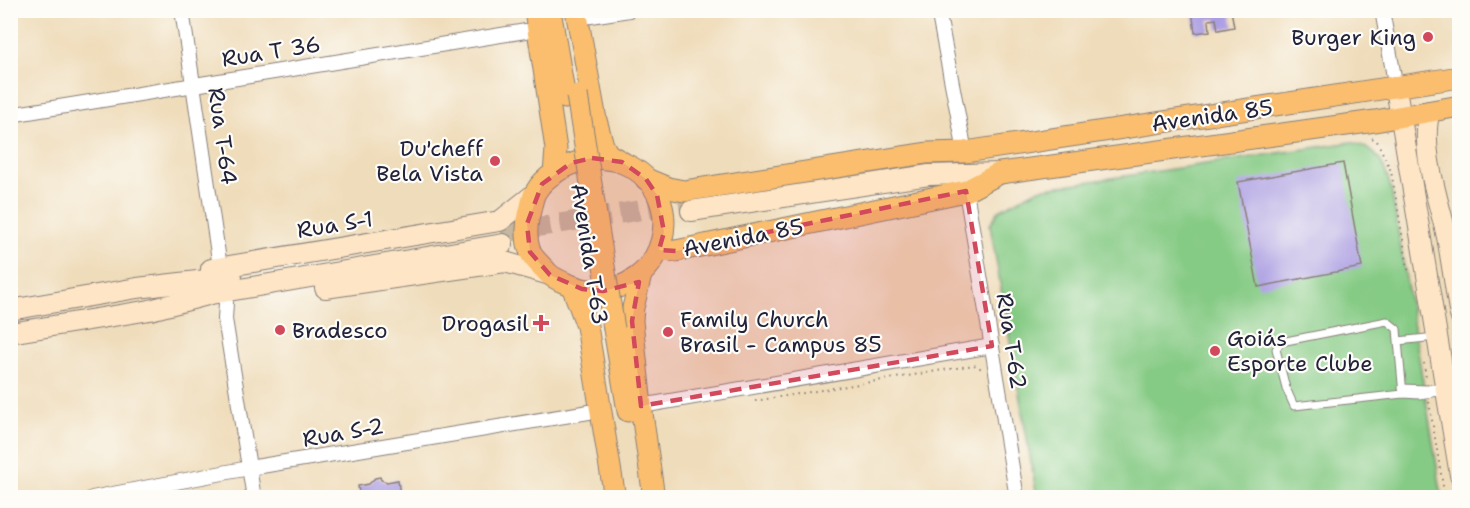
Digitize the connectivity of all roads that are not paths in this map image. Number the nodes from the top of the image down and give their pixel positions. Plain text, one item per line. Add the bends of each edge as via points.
1 (182, 10) edge
2 (550, 10) edge
3 (629, 10) edge
4 (938, 10) edge
5 (1382, 10) edge
6 (573, 13) edge
7 (536, 20) edge
8 (1460, 77) edge
9 (194, 84) junction
10 (1396, 88) junction
11 (571, 97) junction
12 (1460, 106) edge
13 (1430, 111) junction
14 (10, 115) edge
15 (1400, 117) junction
16 (965, 152) junction
17 (622, 162) junction
18 (1000, 173) junction
19 (554, 174) junction
20 (646, 179) junction
21 (966, 191) junction
22 (534, 194) junction
23 (659, 250) junction
24 (220, 267) junction
25 (550, 275) junction
26 (641, 275) junction
27 (572, 286) junction
28 (137, 288) junction
29 (226, 303) junction
30 (10, 310) edge
31 (150, 310) junction
32 (1460, 315) edge
33 (608, 329) junction
34 (10, 333) edge
35 (1429, 337) junction
36 (1398, 341) junction
37 (992, 346) junction
38 (1437, 390) junction
39 (1402, 391) junction
40 (640, 405) junction
41 (601, 410) junction
42 (249, 468) junction
43 (1460, 475) edge
44 (92, 498) edge
45 (254, 498) edge
46 (615, 498) edge
47 (628, 498) edge
48 (643, 498) edge
49 (654, 498) edge
50 (1017, 498) edge

1 - 9 street, Rua T-64
2 - 11 main road, Avenida T-63
3 - 6 street
4 - 16 street
5 - 10 street
6 - 11 main road, Avenida T-63
6 - 17 main road, Avenida T-63 via 603,145 608,154
7 - 9 street, Rua T 36
7 - 19 main road, Avenida T-63 via 556,149
8 - 10 main road, Avenida 85
9 - 14 street, Rua T 36
9 - 24 street, Rua T-64
10 - 15 main road
10 - 16 main road, Avenida 85
11 - 33 main road, Avenida T-63, bridge
12 - 13 main road, Avenida 85
13 - 15 main road, Avenida 85
13 - 32 main road via 1426,143 1450,240
15 - 18 main road, Avenida 85
15 - 35 main road
16 - 18 main road, Avenida 85 via 691,207 929,175
16 - 20 main road, Avenida 85 via 927,153 684,191
17 - 19 main road via 592,158 571,163
17 - 20 main road
18 - 21 main road, Avenida 85
19 - 22 main road
20 - 23 main road via 663,213 664,232
21 - 23 main road, Avenida 85 via 676,251
21 - 37 street, Rua T-62
22 - 24 main road, Rua S-1 via 500,221
22 - 25 main road via 527,224 530,252
23 - 26 main road
24 - 28 main road, Rua S-1
25 - 27 main road
25 - 29 main road, Rua S-1 via 505,261
26 - 27 main road via 623,286 603,291
26 - 40 main road, Avenida T-63 via 632,321
27 - 41 main road, Avenida T-63 via 587,326
28 - 30 main road, Rua S-1
28 - 31 main road, Rua S-1 via 502,239 211,294
29 - 31 main road, Rua S-1
29 - 42 street via 225,319
31 - 34 main road, Rua S-1
33 - 47 main road, Avenida T-63
33 - 48 main road, Avenida T-63
35 - 36 lane
35 - 38 main road
36 - 39 lane
36 - 39 lane via 1397,329 1387,321 1281,342 1276,349 1294,406
37 - 40 street
37 - 50 street, Rua T-62
38 - 39 lane
38 - 43 main road
40 - 49 main road, Avenida T-63
41 - 42 street, Rua S-2
41 - 46 main road, Avenida T-63
42 - 44 street, Rua S-2
42 - 45 street

